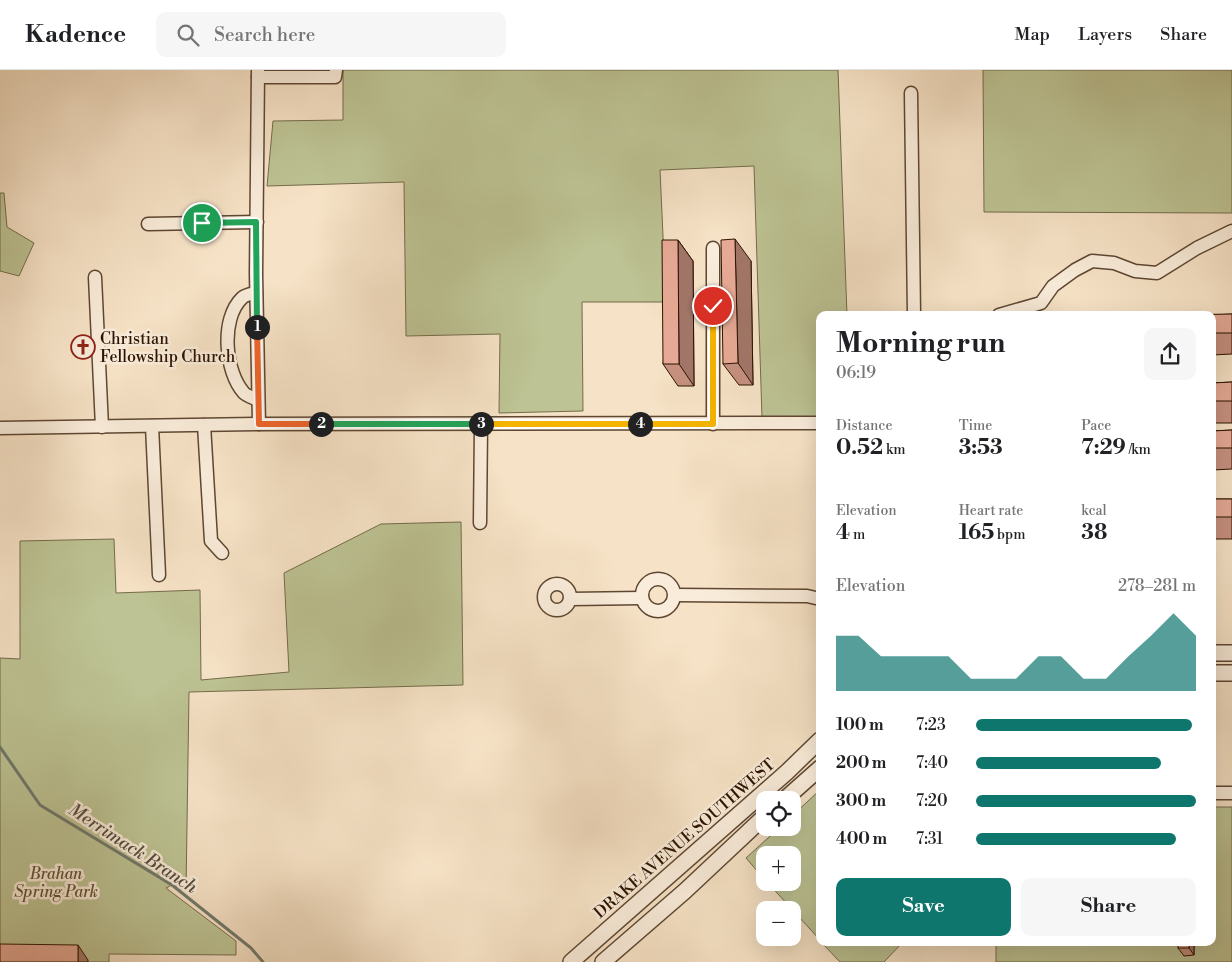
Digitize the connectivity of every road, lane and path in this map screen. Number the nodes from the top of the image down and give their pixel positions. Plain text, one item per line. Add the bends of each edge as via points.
1 (336, 70) edge
2 (258, 74) edge
3 (911, 93) dead end
4 (256, 222) junction
5 (148, 224) dead end
6 (1232, 231) edge
7 (713, 248) dead end
8 (95, 277) dead end
9 (256, 293) junction
10 (914, 311) edge
11 (1013, 311) edge
12 (258, 400) junction
13 (816, 423) edge
14 (259, 424) junction
15 (481, 424) junction
16 (713, 424) junction
17 (204, 425) junction
18 (152, 426) junction
19 (102, 427) junction
20 (0, 428) edge
21 (480, 523) dead end
22 (222, 553) dead end
23 (158, 576) dead end
24 (675, 596) junction
25 (642, 598) junction
26 (816, 598) edge
27 (570, 599) dead end
28 (1216, 653) edge
29 (1232, 653) edge
30 (1216, 673) edge
31 (1232, 673) edge
32 (816, 744) edge
33 (816, 772) edge
34 (794, 791) edge
35 (1216, 793) edge
36 (1232, 793) edge
37 (756, 825) edge
38 (571, 962) edge
39 (603, 962) edge

1 - 2 street via 335,77
2 - 4 street
3 - 10 street
4 - 5 street
4 - 9 street
6 - 11 street via 1156,273 1092,261 1054,286 1042,303
7 - 16 street
8 - 19 street
9 - 12 street
9 - 12 street via 243,296 234,308 228,330 235,379 245,394
12 - 14 street
13 - 16 street
14 - 15 street
14 - 17 street
15 - 16 street
15 - 21 street
17 - 18 street
17 - 22 street via 211,541
18 - 19 street
18 - 23 street
19 - 20 street
24 - 25 street via 667,609 656,612 647,607
24 - 25 street via 671,585 657,579 644,587
24 - 26 street
25 - 27 street
28 - 29 street
30 - 31 street
32 - 38 street, DRAKE AVENUE SOUTHWEST
33 - 34 street
35 - 36 street
37 - 39 street via 686,891

